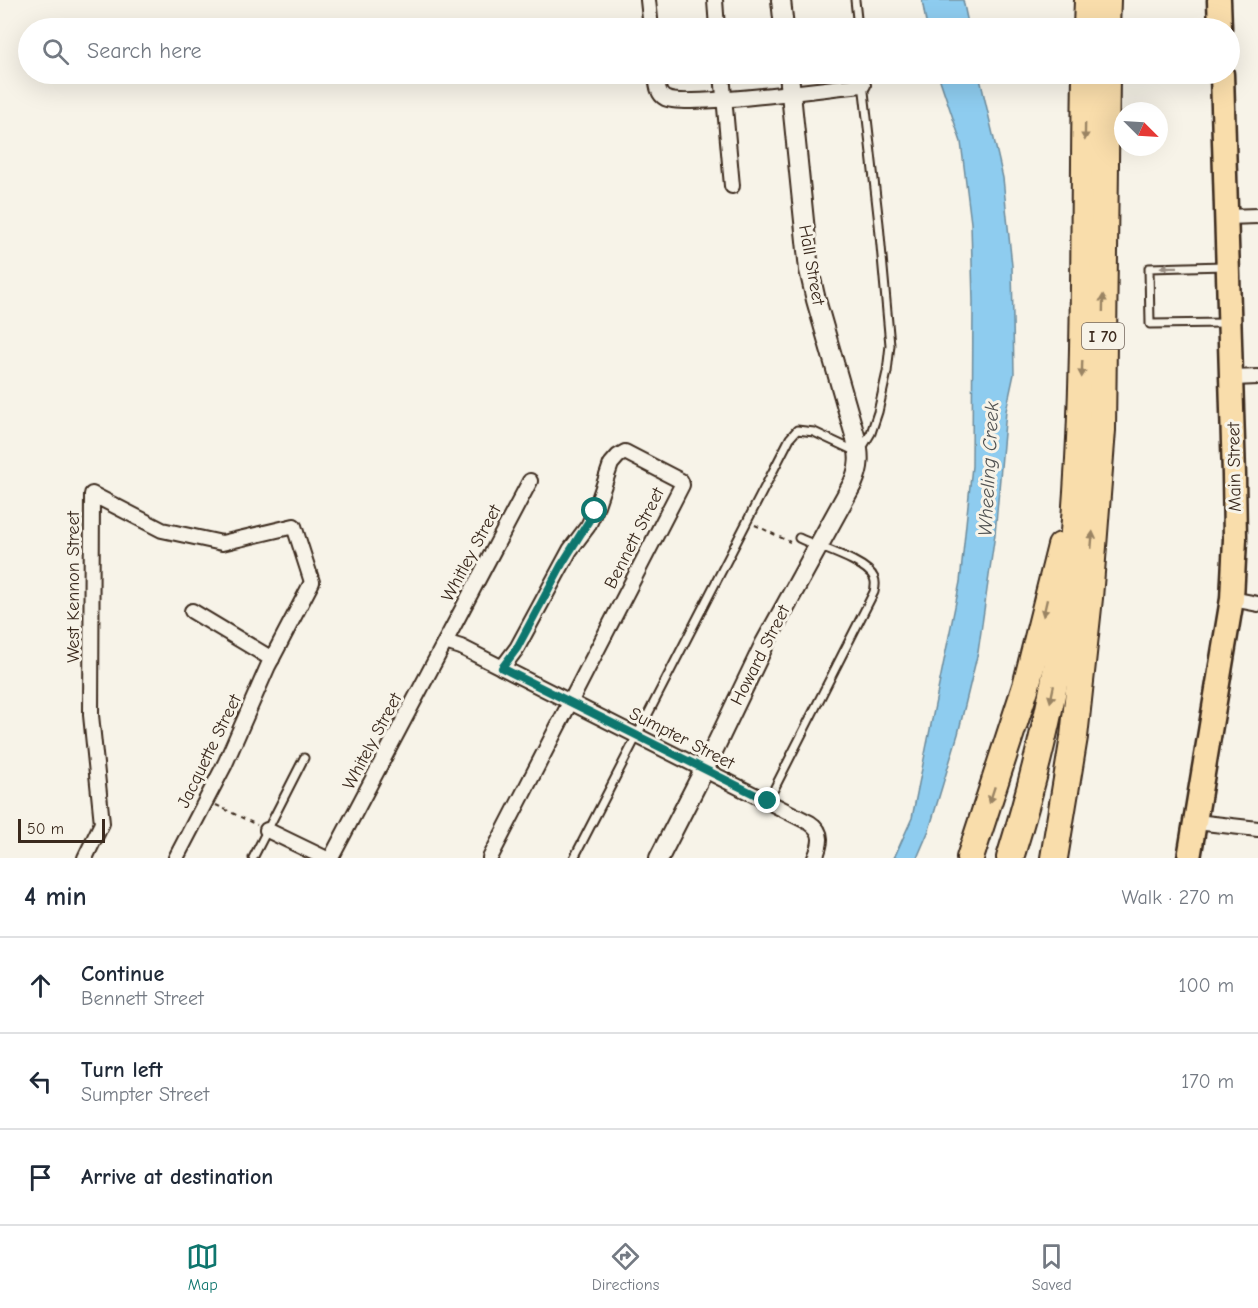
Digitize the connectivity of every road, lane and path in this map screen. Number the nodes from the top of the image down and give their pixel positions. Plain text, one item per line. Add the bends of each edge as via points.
1 (648, 0) edge
2 (715, 0) edge
3 (781, 0) edge
4 (855, 0) edge
5 (1088, 0) edge
6 (1107, 0) edge
7 (1219, 0) edge
8 (650, 18) edge
9 (716, 18) edge
10 (783, 18) edge
11 (857, 18) edge
12 (1087, 18) edge
13 (1106, 18) edge
14 (1220, 18) edge
15 (657, 84) edge
16 (723, 84) edge
17 (790, 84) edge
18 (835, 84) edge
19 (864, 84) edge
20 (1086, 84) edge
21 (1106, 84) edge
22 (1222, 84) edge
23 (791, 92) junction
24 (725, 99) junction
25 (732, 186) dead end
26 (1258, 216) edge
27 (1226, 217) junction
28 (1228, 266) junction
29 (1230, 322) junction
30 (1258, 377) edge
31 (1233, 378) junction
32 (859, 453) junction
33 (530, 481) dead end
34 (1078, 491) junction
35 (747, 522) junction
36 (799, 538) dead end
37 (791, 543) dead end
38 (818, 547) junction
39 (1089, 598) junction
40 (1232, 599) junction
41 (1258, 604) edge
42 (192, 611) dead end
43 (445, 642) junction
44 (272, 659) junction
45 (502, 668) junction
46 (570, 701) junction
47 (638, 736) junction
48 (304, 758) dead end
49 (704, 770) junction
50 (206, 800) junction
51 (768, 801) junction
52 (1196, 822) junction
53 (1258, 829) edge
54 (267, 830) junction
55 (85, 858) edge
56 (176, 858) edge
57 (253, 858) edge
58 (325, 858) edge
59 (332, 858) edge
60 (490, 858) edge
61 (574, 858) edge
62 (659, 858) edge
63 (815, 858) edge
64 (970, 858) edge
65 (1010, 858) edge
66 (1028, 858) edge
67 (1054, 858) edge
68 (1189, 858) edge

1 - 8 street
2 - 9 street
3 - 10 street
4 - 11 lane
5 - 12 highway
6 - 13 highway
7 - 14 main road
15 - 24 street via 666,99 673,101
16 - 24 street
17 - 23 street, Hall Street
18 - 23 street
19 - 32 lane via 890,353 878,412
20 -> 34 highway, I 70
39 -> 21 highway, I 70 via 1102,430
22 - 27 main road, Main Street
23 - 24 street
23 - 32 street, Hall Street via 809,270
24 - 25 street
26 - 27 street
27 - 28 main road, Main Street
28 - 29 main road, Main Street
28 -> 29 lane via 1149,268 1150,324
29 - 31 main road, Main Street
30 - 31 street
31 - 40 main road, Main Street
32 - 35 lane via 814,432 797,430
32 - 38 street, Howard Street via 857,474
33 - 43 street, Whitley Street
34 -> 64 highway via 1026,686
34 -> 65 highway, I 70 via 1054,684 1034,776
35 - 37 path
35 - 47 lane
36 - 38 lane
38 - 49 street, Howard Street via 765,643
38 - 51 lane via 869,570 874,578 874,592
39 - 66 highway, I 70 via 1063,737
39 - 67 highway via 1074,737
40 - 41 street
40 - 52 main road, Main Street
42 - 44 street
43 - 45 street, Sumpter Street
43 - 59 street, Whitely Street
44 - 50 street, Jacquette Street
44 - 55 street, West Kennon Street via 312,582 294,526 222,543 162,530 92,494 91,715 102,823
45 - 46 street, Sumpter Street
45 - 46 street, Bennett Street via 588,526 611,464 625,452 682,485
46 - 47 street, Sumpter Street
46 - 60 street, Bennett Street
47 - 49 street, Sumpter Street
47 - 61 lane
48 - 54 lane
49 - 51 street, Sumpter Street
49 - 62 street, Howard Street
50 - 54 path
50 - 56 street, Jacquette Street
51 - 63 street, Sumpter Street via 817,827 820,842
52 - 53 street
52 - 68 main road, Main Street
54 - 57 lane
54 - 58 street

